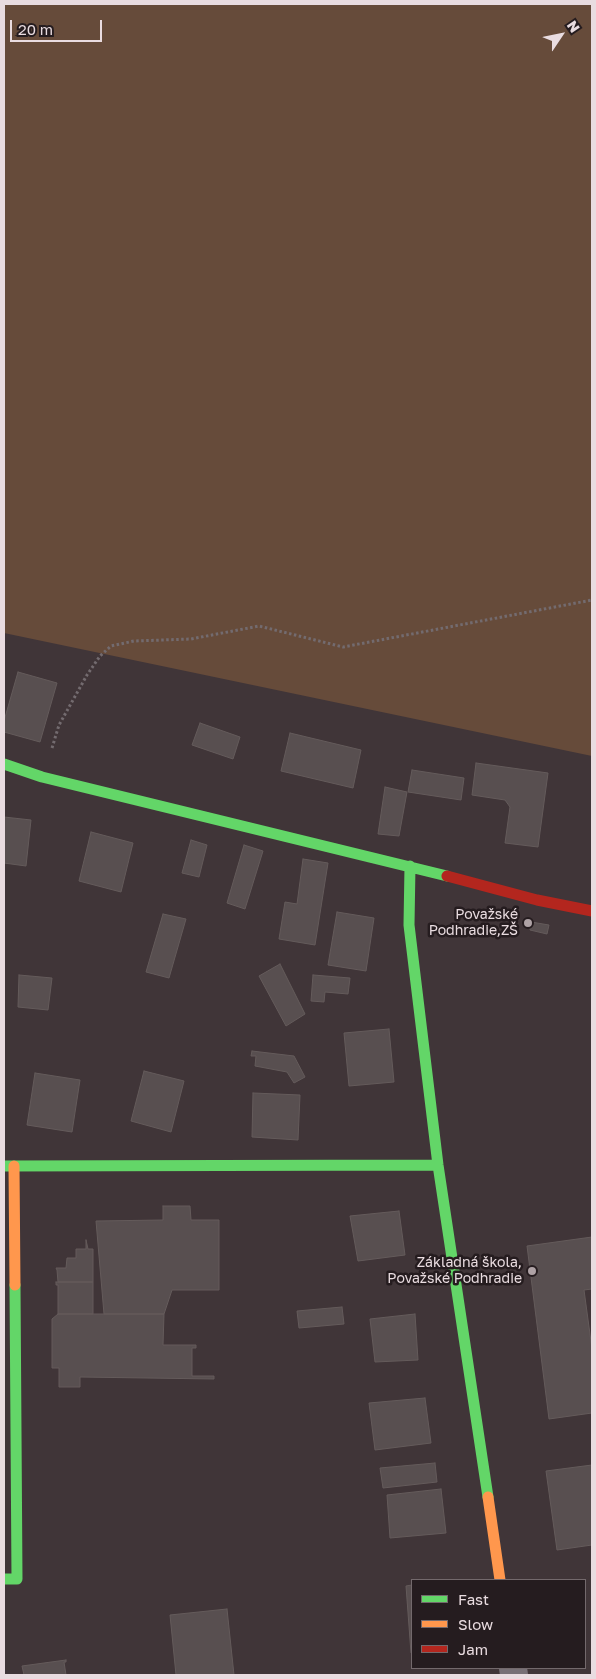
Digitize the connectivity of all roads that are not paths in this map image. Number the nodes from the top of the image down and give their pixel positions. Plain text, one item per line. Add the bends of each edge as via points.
1 (4, 764) edge
2 (410, 866) junction
3 (592, 911) edge
4 (438, 1165) junction
5 (9, 1166) edge
6 (4, 1579) edge
7 (500, 1579) edge

1 - 2 street via 42,777
2 - 3 street
2 - 4 street via 409,925
4 - 5 street
4 - 7 street
5 - 6 street via 17,1579

